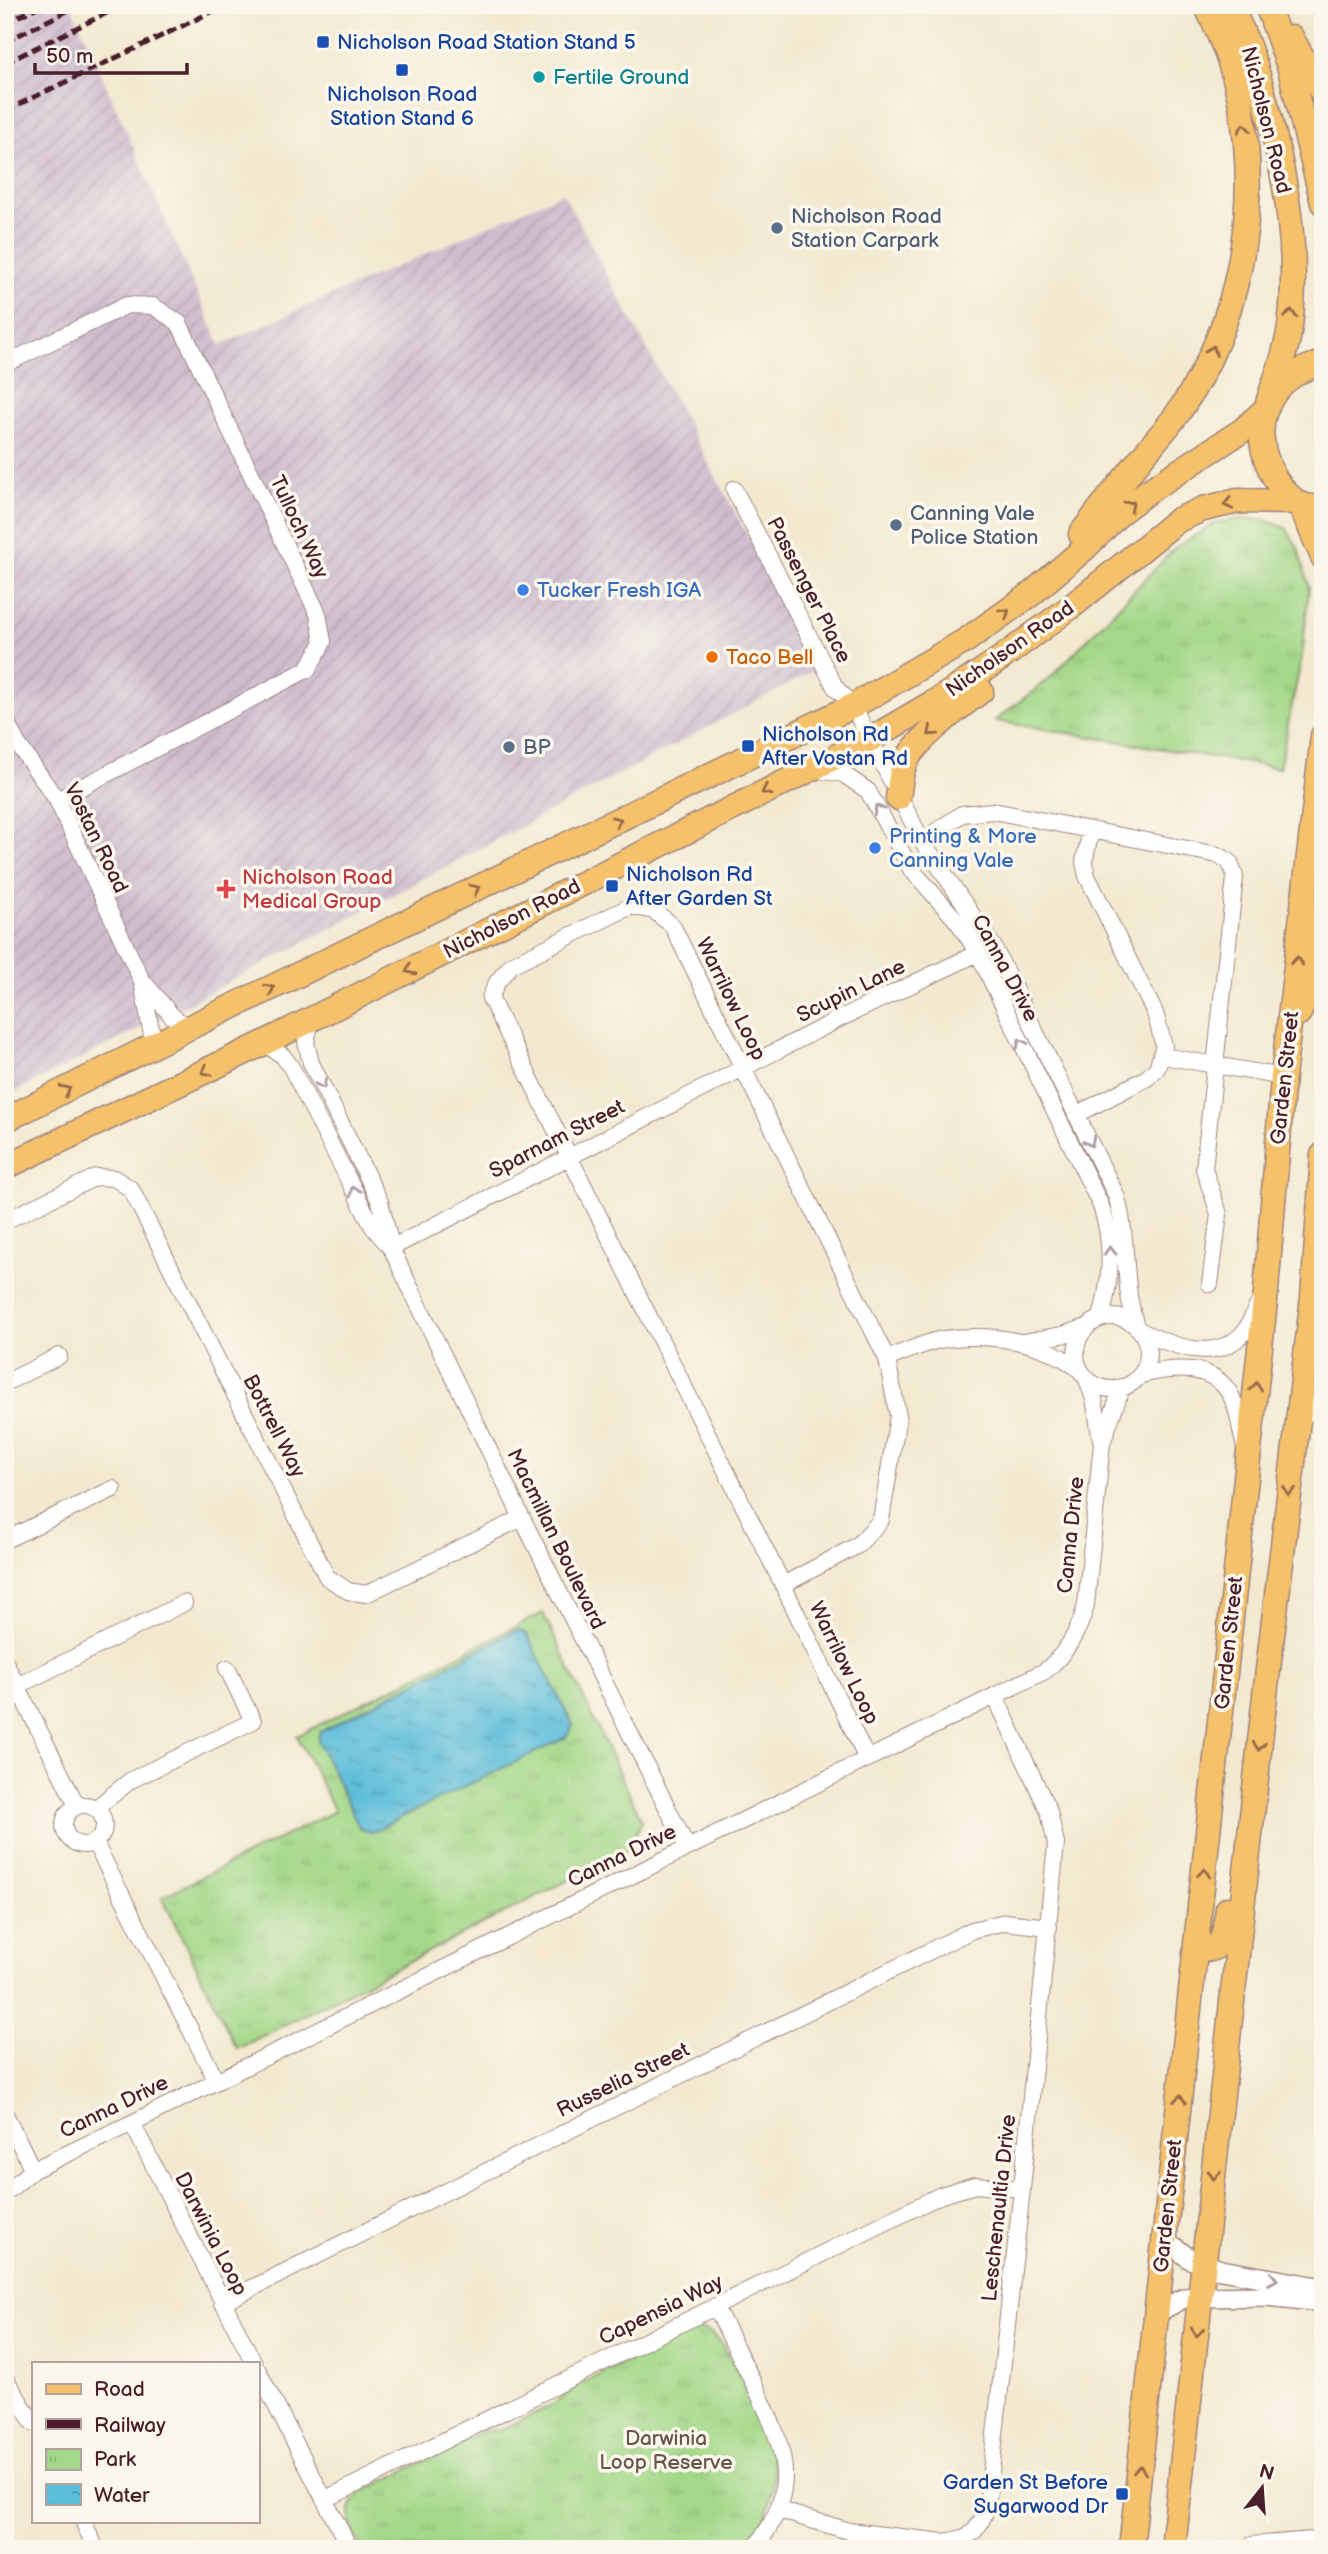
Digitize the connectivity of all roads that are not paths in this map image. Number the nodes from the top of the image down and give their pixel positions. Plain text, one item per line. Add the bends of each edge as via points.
1 (1206, 5) edge
2 (1229, 5) edge
3 (1268, 5) edge
4 (1274, 5) edge
5 (1323, 94) edge
6 (1323, 203) edge
7 (1323, 362) edge
8 (5, 364) edge
9 (1267, 406) junction
10 (734, 489) dead end
11 (1306, 505) edge
12 (1323, 557) edge
13 (1044, 584) junction
14 (1072, 606) junction
15 (853, 706) junction
16 (5, 720) edge
17 (1323, 736) edge
18 (871, 738) junction
19 (811, 769) junction
20 (898, 798) junction
21 (57, 800) junction
22 (1091, 830) junction
23 (922, 841) junction
24 (1323, 915) edge
25 (978, 953) junction
26 (141, 979) junction
27 (311, 1020) junction
28 (188, 1028) junction
29 (1290, 1033) junction
30 (264, 1043) junction
31 (154, 1046) junction
32 (1163, 1056) junction
33 (1215, 1067) junction
34 (742, 1068) junction
35 (1283, 1077) junction
36 (1076, 1115) junction
37 (5, 1121) edge
38 (1323, 1155) edge
39 (569, 1156) junction
40 (5, 1167) edge
41 (5, 1221) edge
42 (391, 1248) junction
43 (1210, 1284) dead end
44 (1266, 1292) junction
45 (1313, 1297) junction
46 (1101, 1318) junction
47 (1084, 1328) junction
48 (1139, 1329) junction
49 (1023, 1342) junction
50 (1323, 1346) edge
51 (59, 1356) dead end
52 (887, 1359) junction
53 (1084, 1375) junction
54 (1140, 1375) junction
55 (5, 1383) edge
56 (1122, 1387) junction
57 (1323, 1397) edge
58 (1297, 1423) junction
59 (1102, 1443) junction
60 (1249, 1455) junction
61 (113, 1489) dead end
62 (522, 1518) junction
63 (5, 1540) edge
64 (783, 1585) junction
65 (184, 1603) dead end
66 (5, 1662) edge
67 (227, 1668) dead end
68 (11, 1689) edge
69 (995, 1696) junction
70 (867, 1759) junction
71 (77, 1806) junction
72 (1253, 1806) junction
73 (96, 1808) junction
74 (96, 1843) junction
75 (687, 1847) junction
76 (1049, 1927) junction
77 (1196, 1949) junction
78 (216, 2080) junction
79 (5, 2114) edge
80 (132, 2123) junction
81 (33, 2170) junction
82 (1022, 2189) junction
83 (5, 2193) edge
84 (1165, 2240) junction
85 (1204, 2264) junction
86 (1323, 2288) edge
87 (1200, 2297) junction
88 (1323, 2302) edge
89 (222, 2303) junction
90 (715, 2306) junction
91 (1156, 2313) junction
92 (253, 2362) edge
93 (259, 2373) edge
94 (5, 2378) edge
95 (32, 2421) edge
96 (326, 2499) junction
97 (778, 2510) junction
98 (83, 2522) edge
99 (1323, 2539) edge
100 (1252, 2545) dead end
101 (96, 2549) edge
102 (350, 2549) edge
103 (754, 2549) edge
104 (1131, 2549) edge
105 (1173, 2549) edge

13 -> 1 main road via 1180,410 1206,365 1242,262 1249,204 1241,103 1225,47
9 -> 2 main road, Nicholson Road via 1290,327 1290,221 1283,168 1260,79
3 - 6 main road, Nicholson Road via 1290,69
4 - 5 main road
7 - 9 main road via 1294,374
8 - 21 street, Tulloch Way via 127,305 153,306 179,323 318,614 323,642 308,669
9 - 11 main road via 1262,433 1265,458 1277,482
13 -> 9 main road, Nicholson Road via 1122,511 1243,430
10 - 15 street, Passenger Place via 835,687
11 - 12 main road
11 -> 14 main road, Nicholson Road via 1238,501 1203,509 1178,520
15 -> 13 main road, Nicholson Road via 965,642
14 - 18 main road, Nicholson Road via 946,695
14 -> 20 main road via 1049,640 957,709 911,753
15 - 18 street, Passenger Place
28 -> 15 main road, Nicholson Road
16 - 21 street, Vostan Road
29 -> 17 main road, Garden Street
18 - 19 main road, Nicholson Road
18 - 20 street, Canna Drive
25 -> 19 street, Canna Drive via 912,869 867,792 843,774
19 -> 27 main road, Nicholson Road
20 - 23 street, Canna Drive
21 - 26 street, Vostan Road
22 - 23 street via 993,811 962,814
22 - 32 street via 1084,862 1087,876 1155,1013
22 - 33 street via 1218,855 1230,862 1235,877
23 - 36 street, Canna Drive via 993,946
24 - 29 main road via 1315,977
25 - 34 street, Scupin Lane
46 -> 25 street, Canna Drive via 1110,1277 1107,1223
26 - 28 street, Vostan Road
26 - 31 street, Vostan Road
27 - 30 main road, Nicholson Road
27 -> 42 street, Macmillan Boulevard via 306,1042 311,1063 380,1202
28 - 31 main road, Nicholson Road
29 - 35 main road, Garden Street
30 -> 40 main road, Nicholson Road
42 -> 30 street, Macmillan Boulevard via 373,1227 291,1067
37 -> 31 main road, Nicholson Road
32 - 33 street
32 - 36 street via 1147,1078
33 - 35 street
33 - 43 street via 1204,1169 1219,1214
34 - 39 street, Sparnam Street
34 - 39 street, Warrilow Loop via 672,925 654,911 631,906 511,965 496,982 490,998
34 - 52 street, Warrilow Loop
35 - 44 main road, Garden Street
36 -> 48 street, Canna Drive via 1116,1195 1127,1290
38 - 45 main road, Garden Street
39 - 42 street, Sparnam Street
39 - 64 street, Warrilow Loop
41 - 62 street, Bottrell Way via 96,1177 114,1178 131,1189 327,1577 348,1591 366,1594
42 - 62 street, Macmillan Boulevard
44 - 48 street via 1243,1333 1220,1347 1179,1347
60 -> 44 main road, Garden Street
45 - 50 street
45 - 58 main road, Garden Street
46 - 47 street
46 - 48 street via 1125,1319
47 - 49 street
47 - 53 street via 1075,1348
48 - 54 street via 1148,1354
49 - 52 street via 987,1337 942,1339
49 - 53 street via 1062,1357
51 - 55 street
52 - 64 street, Warrilow Loop via 898,1416 881,1520 858,1545
53 - 56 street via 1098,1386
53 - 59 street, Canna Drive via 1094,1398
54 - 56 street
54 - 60 street via 1185,1369 1218,1380 1234,1400
56 - 59 street, Canna Drive
57 - 58 street
58 -> 72 main road, Garden Street
59 - 69 street, Canna Drive via 1086,1605 1076,1634 1045,1671
77 -> 60 main road, Garden Street
61 - 63 street
62 - 75 street, Macmillan Boulevard
64 - 70 street, Warrilow Loop
65 - 68 street
66 - 68 street
67 - 73 street via 253,1721 131,1780
68 - 71 street
69 - 70 street, Canna Drive
69 - 76 street, Leschenaultia Drive via 1040,1789 1053,1829
70 - 75 street, Canna Drive
71 - 73 street
71 - 74 street via 67,1814 66,1834 85,1846
72 - 77 main road via 1221,1941 1212,1950
72 -> 85 main road, Garden Street
73 - 74 street via 104,1828
74 - 78 street
75 - 78 street, Canna Drive
76 - 82 street, Leschenaultia Drive
76 - 89 street, Russelia Street via 1005,1922 972,1930
84 -> 77 main road, Garden Street
78 - 80 street, Canna Drive
79 - 81 street
80 - 81 street, Canna Drive
80 - 89 street, Darwinia Loop
81 - 83 street, Canna Drive
82 - 90 street, Capensia Way via 975,2185 951,2191
82 - 97 street, Leschenaultia Drive via 987,2507 978,2527 958,2540 918,2540 849,2532
84 - 85 street
84 - 91 main road, Garden Street
85 -> 86 street
85 - 87 main road, Garden Street
87 - 88 street via 1267,2296
87 - 91 street via 1184,2298
87 -> 105 main road, Garden Street
89 - 92 street, Darwinia Loop
90 - 96 street, Capensia Way
90 - 97 street via 778,2433 784,2477
104 -> 91 main road, Garden Street
93 - 96 street
94 - 95 street
96 - 102 street
97 - 103 street
98 - 101 street
99 - 100 street

